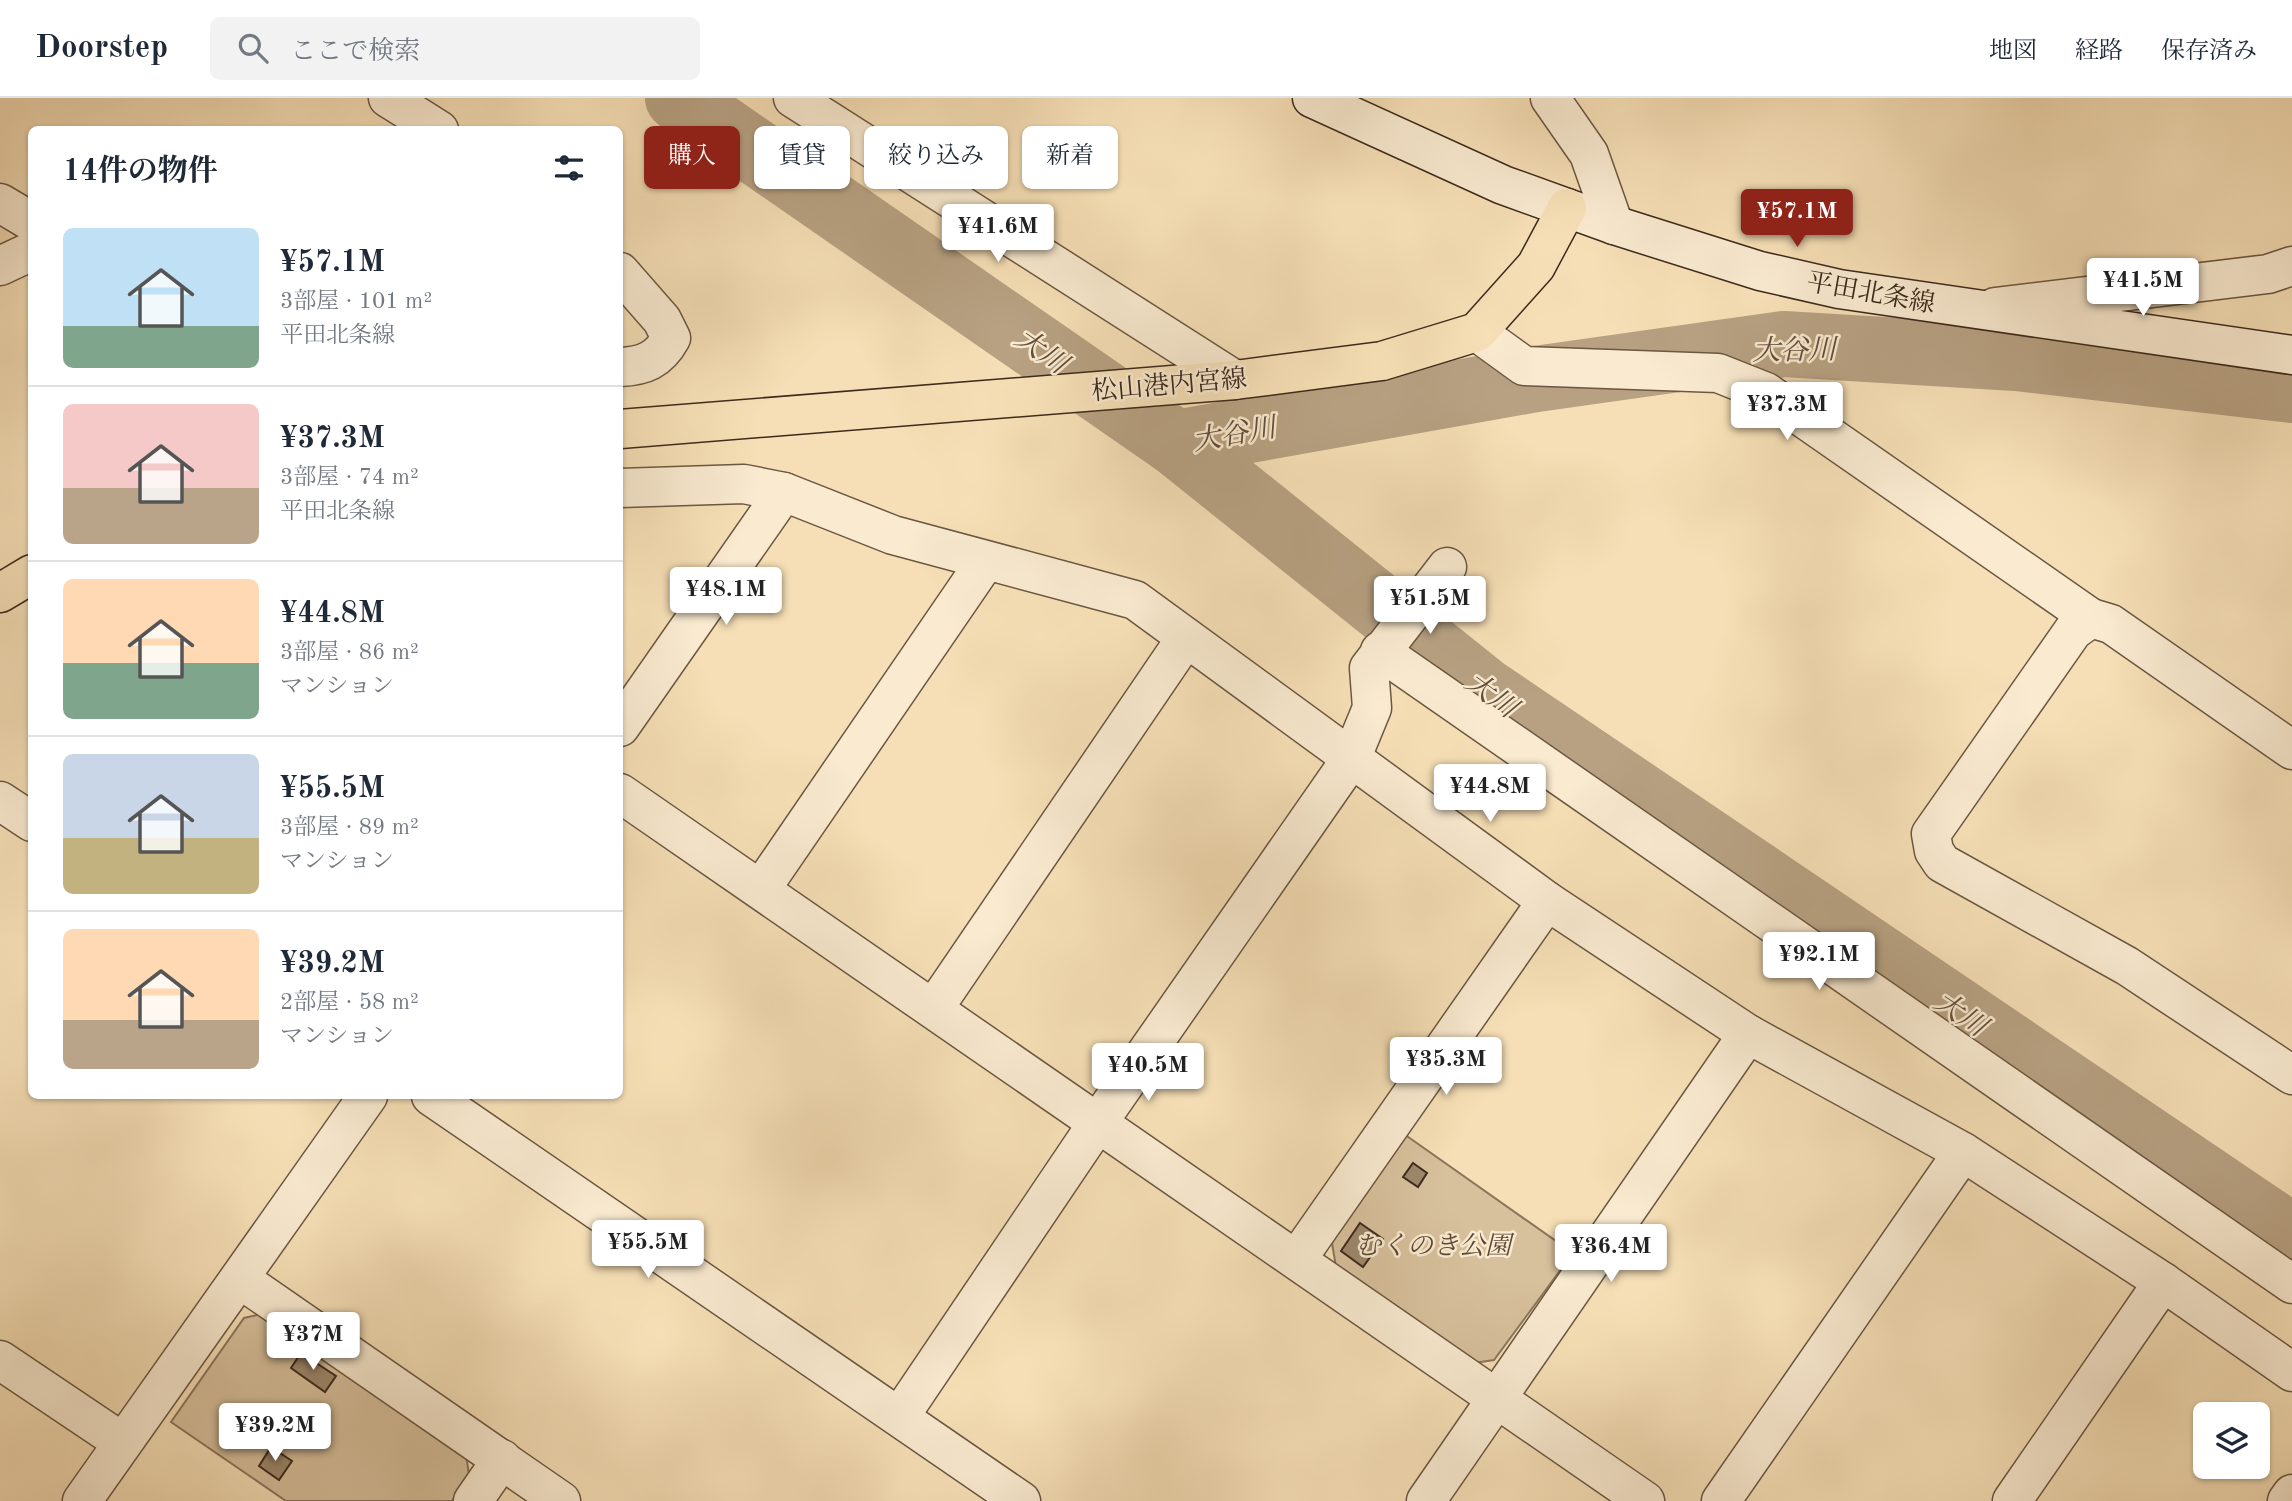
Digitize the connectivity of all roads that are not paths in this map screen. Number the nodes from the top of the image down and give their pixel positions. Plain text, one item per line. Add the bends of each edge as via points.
1 (388, 98) edge
2 (793, 98) edge
3 (1312, 98) edge
4 (1550, 98) edge
5 (433, 126) edge
6 (0, 203) edge
7 (1567, 208) junction
8 (28, 220) edge
9 (1615, 225) junction
10 (28, 253) edge
11 (0, 266) edge
12 (2292, 266) edge
13 (623, 274) edge
14 (1979, 309) junction
15 (1477, 332) junction
16 (2292, 355) edge
17 (623, 367) edge
18 (1235, 380) junction
19 (623, 429) edge
20 (623, 488) edge
21 (784, 492) junction
22 (985, 562) junction
23 (1447, 567) dead end
24 (28, 576) edge
25 (0, 593) edge
26 (2091, 618) junction
27 (1186, 638) junction
28 (1387, 641) junction
29 (623, 723) edge
30 (2292, 750) edge
31 (1351, 759) junction
32 (623, 795) edge
33 (0, 801) edge
34 (28, 819) edge
35 (761, 888) junction
36 (1547, 901) junction
37 (934, 1009) junction
38 (1748, 1034) junction
39 (2292, 1075) edge
40 (366, 1099) edge
41 (434, 1099) edge
42 (1098, 1121) junction
43 (1962, 1152) junction
44 (1297, 1259) junction
45 (240, 1279) junction
46 (2163, 1282) junction
47 (2292, 1284) edge
48 (0, 1360) edge
49 (2292, 1372) edge
50 (1497, 1398) junction
51 (900, 1416) junction
52 (122, 1442) junction
53 (502, 1459) junction
54 (2292, 1494) edge
55 (82, 1501) edge
56 (473, 1501) edge
57 (561, 1501) edge
58 (1021, 1501) edge
59 (1426, 1501) edge
60 (1645, 1501) edge
61 (1721, 1501) edge
62 (2012, 1501) edge
63 (2287, 1501) edge

1 - 5 street
2 - 18 street
3 - 7 street, 平田北条線 via 1503,185
4 - 9 street via 1588,154
6 - 8 street
7 - 9 street, 平田北条線
7 - 15 main road via 1536,266
9 - 14 street, 平田北条線 via 1760,271 1839,289
10 - 11 street
12 - 14 street via 2268,274
13 - 17 street via 662,320 671,338 661,356 636,367
14 - 16 street, 平田北条線
15 - 18 main road, 松山港内宮線 via 1382,361
15 - 26 street via 1524,366 1718,373 1766,392
18 - 19 main road, 松山港内宮線
20 - 21 street via 744,484
21 - 22 street via 893,535
21 - 29 street
22 - 27 street via 1135,600
22 - 35 street
23 - 28 street
24 - 25 main road
26 - 30 street via 2111,624
26 - 39 street via 2073,631 1931,834 1934,851 1942,863 2127,966
27 - 31 street
27 - 37 street
28 - 31 street via 1369,668 1371,708
28 - 47 street
31 - 36 street
31 - 42 street
32 - 35 street
33 - 34 street
35 - 37 street
36 - 38 street
36 - 44 street
37 - 42 street
38 - 43 street
38 - 50 street
40 - 45 street
41 - 51 street
42 - 44 street
42 - 51 street
43 - 46 street
43 - 61 street
44 - 50 street
45 - 52 street
45 - 53 street
46 - 49 street
46 - 62 street
48 - 52 street
50 - 59 street
50 - 60 street
51 - 58 street
52 - 55 street
53 - 56 street
53 - 57 street
54 - 63 street

